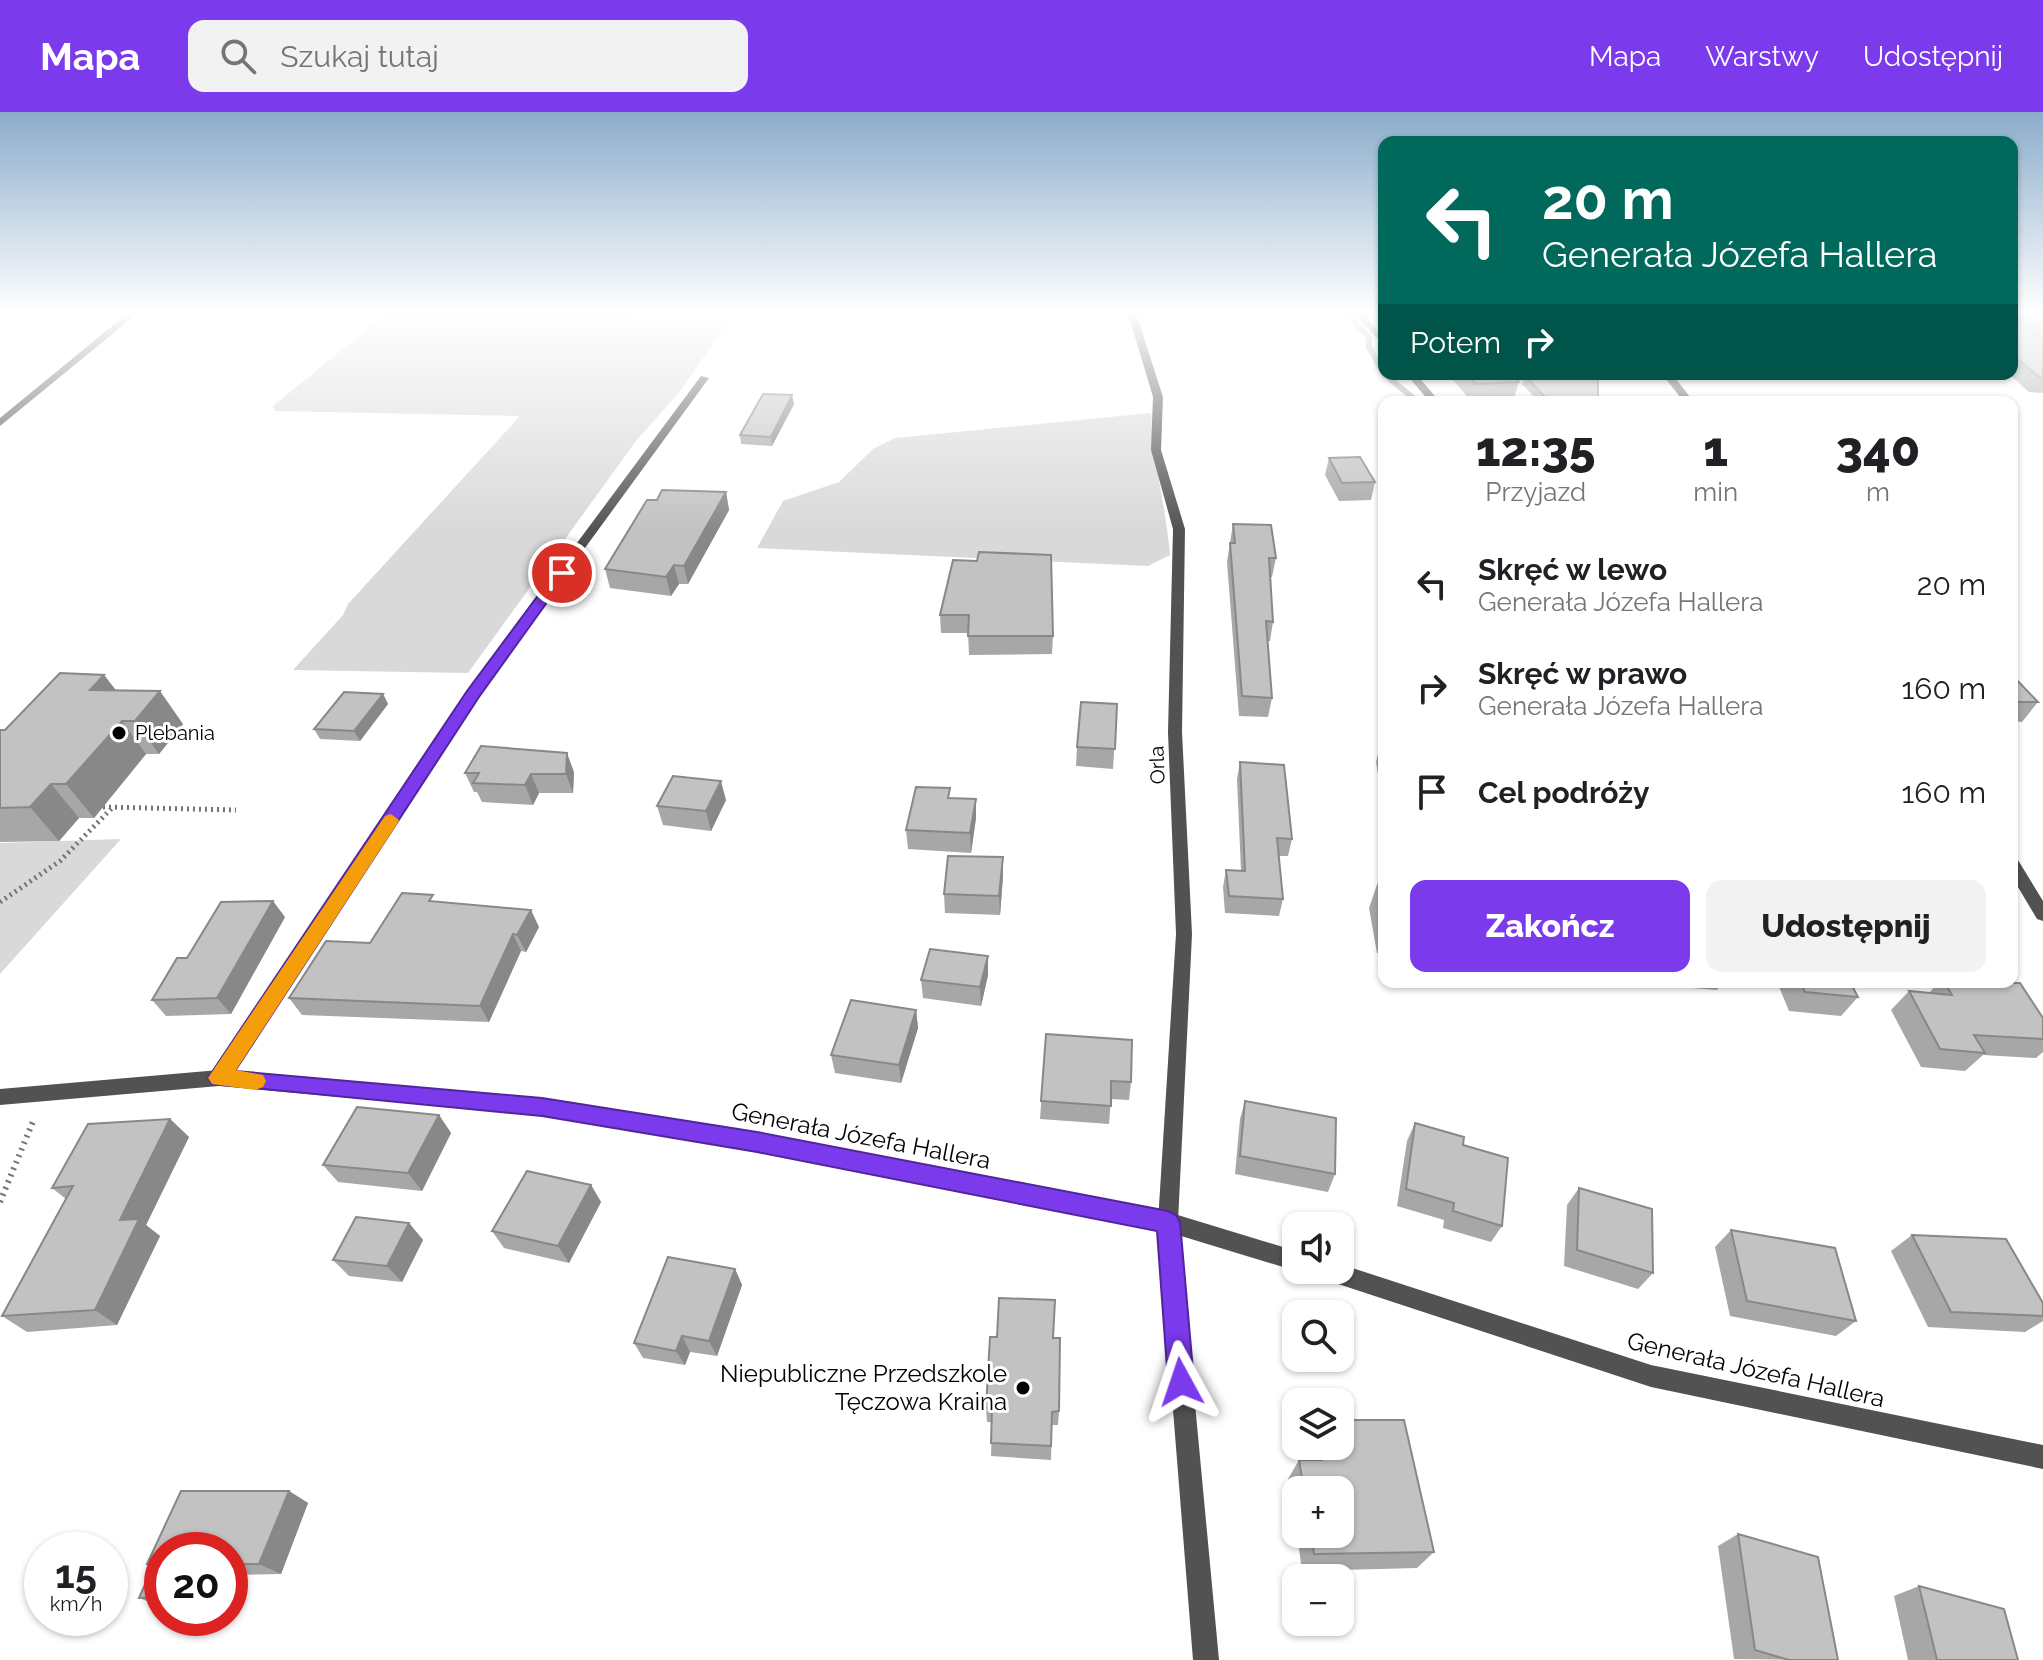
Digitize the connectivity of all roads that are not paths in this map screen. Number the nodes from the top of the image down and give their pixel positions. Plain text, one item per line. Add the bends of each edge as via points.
1 (46, 385) edge
2 (699, 385) edge
3 (1154, 385) edge
4 (0, 423) edge
5 (2018, 874) edge
6 (2043, 915) edge
7 (219, 1078) junction
8 (0, 1097) edge
9 (1168, 1222) junction
10 (1282, 1257) edge
11 (1354, 1279) edge
12 (2043, 1457) edge
13 (1206, 1660) edge

1 - 4 street
2 - 7 street via 472,694
3 - 9 street, Orla via 1156,450 1179,529 1175,732 1184,934
5 - 6 street
7 - 8 street, Generała Józefa Hallera
7 - 9 street, Generała Józefa Hallera via 542,1107 757,1142
9 - 10 street, Generała Józefa Hallera
9 - 13 street, Orla
11 - 12 street, Generała Józefa Hallera via 1651,1376

